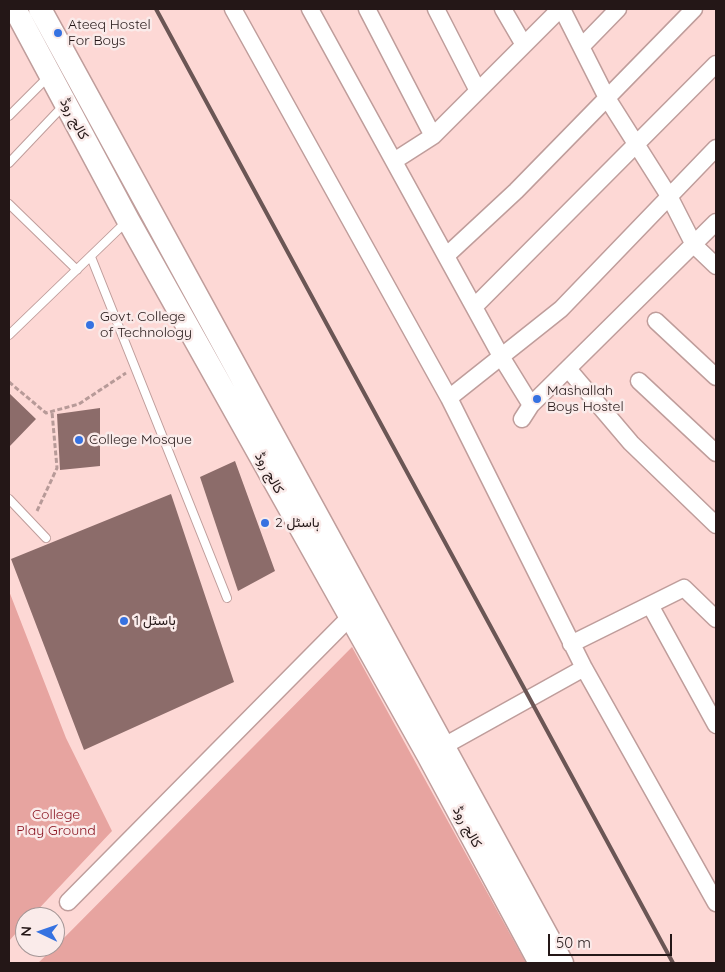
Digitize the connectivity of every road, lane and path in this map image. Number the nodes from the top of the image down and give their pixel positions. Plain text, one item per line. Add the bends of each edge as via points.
1 (15, 9) edge
2 (40, 9) edge
3 (233, 9) edge
4 (310, 9) edge
5 (367, 9) edge
6 (436, 9) edge
7 (503, 9) edge
8 (561, 9) edge
9 (618, 9) edge
10 (694, 9) edge
11 (524, 45) junction
12 (582, 46) junction
13 (716, 64) edge
14 (51, 74) junction
15 (478, 91) junction
16 (607, 98) junction
17 (66, 103) junction
18 (9, 116) edge
19 (433, 136) junction
20 (636, 145) junction
21 (716, 148) edge
22 (394, 162) junction
23 (9, 163) edge
24 (669, 196) junction
25 (9, 204) edge
26 (136, 211) junction
27 (716, 222) edge
28 (694, 245) junction
29 (446, 256) junction
30 (91, 257) junction
31 (716, 266) edge
32 (77, 270) junction
33 (474, 307) junction
34 (656, 321) dead end
35 (9, 335) edge
36 (502, 358) junction
37 (135, 366) junction
38 (568, 370) junction
39 (716, 377) edge
40 (639, 381) dead end
41 (9, 382) edge
42 (449, 398) junction
43 (531, 405) junction
44 (52, 412) junction
45 (522, 420) dead end
46 (716, 453) edge
47 (9, 499) edge
48 (32, 523) junction
49 (716, 524) edge
50 (46, 538) dead end
51 (228, 598) dead end
52 (650, 605) junction
53 (350, 617) junction
54 (716, 619) edge
55 (571, 644) junction
56 (584, 668) junction
57 (716, 725) edge
58 (435, 750) junction
59 (68, 902) dead end
60 (716, 903) edge
61 (540, 963) edge
62 (562, 963) edge

1 - 14 main road, کالج روڈ
2 - 26 main road, کالج روڈ
3 - 42 street
4 - 22 street
5 - 19 street
6 - 15 street
7 - 11 street
8 - 11 street
8 - 12 street
9 - 12 street
10 - 16 street
11 - 15 street
12 - 16 street
13 - 20 street
14 - 17 main road, کالج روڈ
14 - 18 lane
15 - 19 street
16 - 20 street
16 - 29 street via 516,191
17 - 23 lane
17 - 26 main road, کالج روڈ
19 - 22 street
20 - 24 street
20 - 33 street
21 - 24 street
22 - 29 street
24 - 28 street
24 - 36 street via 561,309
25 - 32 lane
26 - 30 lane
26 - 53 main road, کالج روڈ
26 - 58 main road, کالج روڈ
27 - 28 street
28 - 31 street
28 - 38 street
29 - 33 street
30 - 32 lane
30 - 37 lane
32 - 35 lane
33 - 36 street
34 - 39 street
36 - 42 street
36 - 43 street
37 - 44 path via 79,404
37 - 51 lane
38 - 43 street
38 - 49 street via 631,443
40 - 46 street
41 - 44 path via 46,413
42 - 55 street
43 - 45 street
44 - 48 path via 57,468
47 - 48 lane
48 - 50 lane
52 - 54 street via 684,588
52 - 55 street
52 - 57 street
53 - 58 main road, کالج روڈ
53 - 59 street
55 - 56 street
56 - 58 street
56 - 60 street
58 - 61 main road, کالج روڈ
58 - 62 main road, کالج روڈ

